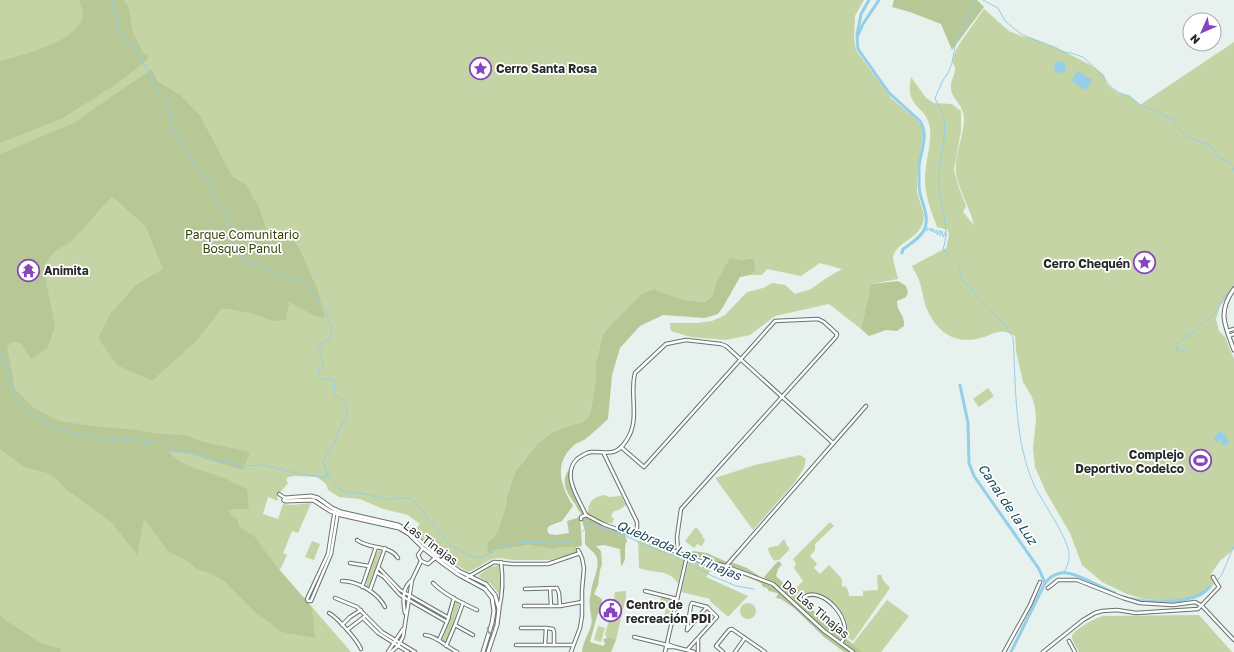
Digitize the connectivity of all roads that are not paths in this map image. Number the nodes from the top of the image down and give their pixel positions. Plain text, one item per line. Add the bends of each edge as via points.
1 (1234, 289) edge
2 (1234, 328) edge
3 (1227, 331) junction
4 (1234, 334) edge
5 (1228, 336) junction
6 (1234, 350) edge
7 (739, 359) junction
8 (782, 397) junction
9 (866, 406) dead end
10 (834, 443) junction
11 (621, 447) junction
12 (604, 453) junction
13 (279, 494) dead end
14 (285, 498) joint
15 (336, 512) junction
16 (586, 515) junction
17 (581, 519) dead end
18 (632, 534) junction
19 (357, 540) dead end
20 (376, 547) junction
21 (385, 548) junction
22 (423, 548) junction
23 (578, 550) dead end
24 (580, 553) junction
25 (678, 553) junction
26 (687, 556) junction
27 (398, 558) dead end
28 (435, 558) junction
29 (421, 562) junction
30 (500, 562) junction
31 (350, 563) dead end
32 (369, 566) junction
33 (726, 566) junction
34 (378, 567) junction
35 (376, 572) junction
36 (467, 577) junction
37 (1213, 577) dead end
38 (412, 580) junction
39 (342, 581) dead end
40 (1040, 582) dead end
41 (433, 583) dead end
42 (362, 587) junction
43 (550, 588) junction
44 (1048, 588) dead end
45 (525, 589) dead end
46 (370, 590) junction
47 (502, 591) junction
48 (645, 591) dead end
49 (405, 592) junction
50 (410, 594) junction
51 (495, 595) junction
52 (404, 596) junction
53 (804, 597) dead end
54 (335, 598) dead end
55 (454, 598) junction
56 (409, 599) junction
57 (677, 599) junction
58 (582, 602) junction
59 (463, 603) junction
60 (524, 606) dead end
61 (551, 606) junction
62 (560, 606) junction
63 (1202, 606) junction
64 (385, 607) dead end
65 (707, 607) junction
66 (499, 609) junction
67 (361, 610) junction
68 (477, 610) dead end
69 (330, 613) dead end
70 (406, 615) junction
71 (364, 616) junction
72 (449, 618) junction
73 (447, 622) junction
74 (342, 625) junction
75 (455, 625) junction
76 (521, 628) dead end
77 (546, 628) junction
78 (403, 629) junction
79 (347, 630) junction
80 (425, 635) dead end
81 (473, 635) dead end
82 (634, 637) dead end
83 (699, 637) junction
84 (745, 638) junction
85 (395, 640) junction
86 (439, 640) junction
87 (1234, 640) edge
88 (1069, 641) dead end
89 (400, 642) junction
90 (392, 643) junction
91 (841, 643) junction
92 (516, 645) dead end
93 (554, 645) junction
94 (573, 645) junction
95 (667, 645) junction
96 (398, 646) junction
97 (446, 646) junction
98 (546, 646) junction
99 (681, 648) junction
100 (361, 649) dead end
101 (760, 649) junction
102 (689, 651) edge
103 (388, 652) edge
104 (392, 652) edge
105 (408, 652) edge
106 (415, 652) edge
107 (457, 652) edge
108 (483, 652) edge
109 (488, 652) edge
110 (571, 652) edge
111 (665, 652) edge
112 (680, 652) edge
113 (694, 652) edge
114 (698, 652) edge
115 (723, 652) edge
116 (734, 652) edge
117 (757, 652) edge
118 (764, 652) edge
119 (853, 652) edge
120 (1004, 652) edge
121 (1043, 652) edge
122 (1075, 652) edge

1 - 3 street via 1224,307 1223,318
2 - 3 street
3 - 5 street
4 - 5 street
5 - 6 street
7 - 8 street
7 - 8 street via 776,321 818,319 836,333 836,337
7 - 11 street via 644,467
7 - 11 street via 726,346 719,343 686,340 663,346 636,373 633,427
8 - 10 street
8 - 25 street via 681,509 677,537
9 - 10 street
10 - 33 street
11 - 12 street via 611,453
12 - 16 street via 590,452 583,455 575,462 570,473 573,487
12 - 18 street via 637,522 637,529
13 - 14 street
14 - 15 street, Las Tinajas via 285,501 313,500
15 - 15 street via 328,554 307,598 308,601 311,601 331,554
15 - 22 street, Las Tinajas via 399,528
15 - 36 street, Las Tinajas via 402,526
16 - 17 street
16 - 18 street, De Las Tinajas
18 - 25 street, De Las Tinajas
19 - 20 street
20 - 21 street
20 - 32 street
21 - 27 street
21 - 34 street
22 - 28 street, Las Tinajas
22 - 29 street via 418,555
23 - 24 street
24 - 30 street, Las Tinajas via 548,564
24 - 58 street via 584,568
25 - 26 street, De Las Tinajas
26 - 33 street, De Las Tinajas via 713,566
26 - 57 street
28 - 29 street via 428,564
28 - 36 street, Las Tinajas
29 - 38 street
30 - 36 street, Las Tinajas via 489,563
30 - 47 street
31 - 32 street
32 - 42 street
33 - 91 street, De Las Tinajas via 772,584
34 - 35 street
34 - 49 street
35 - 46 street
35 - 52 street
36 - 51 street via 486,584
36 -> 108 street via 485,589 494,604 493,620
37 - 63 street via 1219,587
38 - 49 street
38 - 50 street
39 - 42 street
40 - 120 street
41 - 55 street
42 - 46 street
43 - 45 street
43 - 61 street
43 - 62 street via 557,588
44 - 63 street via 1058,580 1077,580 1140,603 1173,605 1195,602
46 - 64 street
47 - 51 street
47 - 66 street
48 - 57 street
49 - 50 street
49 - 52 street
50 - 56 street
50 - 72 street
51 - 66 street
52 - 56 street
52 - 70 street
53 - 91 street via 814,595 835,607 845,628 845,638
54 - 67 street
55 - 59 street
55 - 72 street
56 - 70 street
56 - 73 street
57 - 95 street
58 - 62 street
58 - 94 street via 581,624
59 - 68 street
59 - 75 street
60 - 61 street
61 - 62 street
63 - 87 street
63 - 121 street via 1193,610 1136,613 1117,610 1095,613
65 - 65 street via 688,630 686,630 691,604 694,602
65 - 83 street via 717,616
66 - 109 street via 497,625
67 - 71 street
67 - 74 street
69 - 74 street
70 - 78 street
71 - 79 street
71 - 85 street
71 - 90 street via 378,633
72 - 73 street
73 - 86 street
74 - 79 street
75 - 81 street
75 - 97 street
76 - 77 street
77 - 93 street via 553,629
77 - 98 street
78 - 85 street
78 - 89 street
79 - 100 street
80 - 86 street
82 - 95 street
83 - 102 street
83 - 114 street
84 - 101 street
84 - 115 street via 732,629 729,630 716,646
84 - 116 street
85 - 89 street
85 - 90 street
86 - 97 street
88 - 122 street
89 - 96 street
89 - 106 street
90 - 96 street
90 - 103 street
91 - 119 street, De Las Tinajas
92 - 98 street
93 - 94 street
93 - 98 street
94 - 110 street
95 - 99 street
95 - 111 street
96 - 104 street
96 - 105 street
97 - 107 street
99 - 102 street
99 - 112 street
101 - 117 street
101 - 118 street
102 - 113 street

